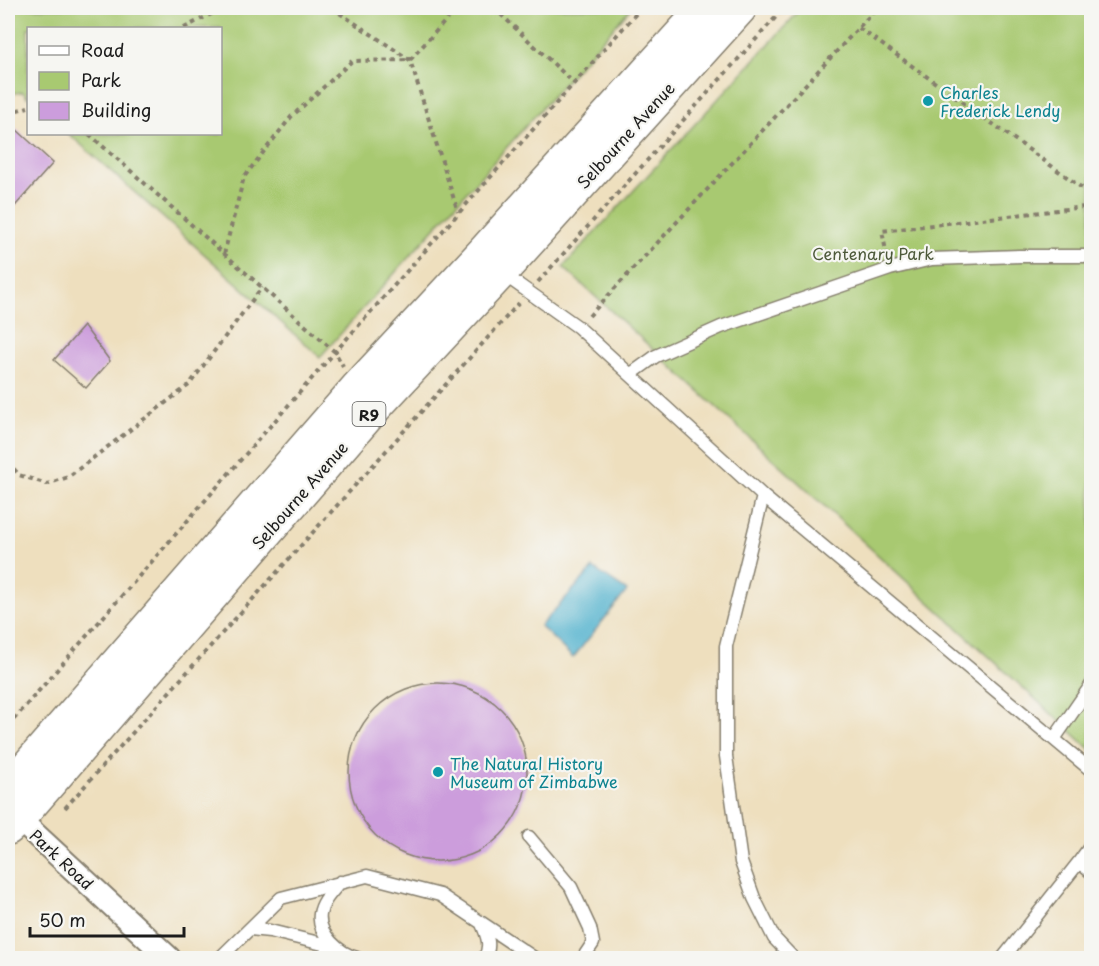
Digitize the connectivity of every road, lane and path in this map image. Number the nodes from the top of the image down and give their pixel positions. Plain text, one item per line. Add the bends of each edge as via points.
1 (223, 8) edge
2 (332, 8) edge
3 (457, 8) edge
4 (494, 8) edge
5 (641, 8) edge
6 (705, 8) edge
7 (740, 8) edge
8 (784, 8) edge
9 (877, 8) edge
10 (186, 27) edge
11 (859, 28) junction
12 (410, 60) junction
13 (574, 82) junction
14 (27, 107) edge
15 (8, 113) edge
16 (91, 135) edge
17 (1092, 195) edge
18 (1092, 206) edge
19 (458, 213) junction
20 (224, 254) junction
21 (1092, 256) edge
22 (890, 269) junction
23 (501, 272) junction
24 (262, 287) junction
25 (529, 292) junction
26 (579, 327) junction
27 (334, 352) junction
28 (631, 374) junction
29 (357, 388) junction
30 (8, 462) edge
31 (763, 496) junction
32 (1092, 684) edge
33 (8, 726) edge
34 (1054, 740) junction
35 (1092, 771) edge
36 (14, 815) edge
37 (529, 837) dead end
38 (1092, 844) edge
39 (1079, 862) junction
40 (1092, 873) edge
41 (340, 882) junction
42 (482, 923) junction
43 (250, 929) junction
44 (335, 947) junction
45 (169, 958) edge
46 (220, 958) edge
47 (357, 958) edge
48 (484, 958) edge
49 (534, 958) edge
50 (583, 958) edge
51 (793, 958) edge
52 (1003, 958) edge

1 - 10 path
2 - 12 path
3 - 12 path
4 - 13 path
5 - 13 path
6 - 29 highway, Selbourne Avenue / R9
7 - 23 highway, Selbourne Avenue / R9
8 - 25 path
9 - 11 path
11 - 17 path
11 - 26 path
12 - 19 path
12 - 20 path via 352,61 291,117 244,177
13 - 19 path
14 - 15 path
16 - 20 path
18 - 22 path via 882,231
19 - 27 path
20 - 24 path
21 - 22 lane via 932,259
22 - 28 lane via 721,327 656,356
23 - 25 lane
23 - 36 highway, Selbourne Avenue / R9 via 376,406
24 - 27 path
24 - 30 path via 189,385 68,477 47,484 19,475
25 - 26 lane
25 - 36 path via 67,806
26 - 28 lane
27 - 29 path
27 - 33 path
28 - 31 lane
29 - 36 highway, Selbourne Avenue / R9
31 - 34 lane
31 - 51 lane via 726,646 726,756 741,862 774,938
32 - 34 lane
34 - 35 lane
36 - 45 street, Park Road
37 - 50 lane via 571,887 591,928 592,943
38 - 39 lane
39 - 40 lane
39 - 52 lane
41 - 42 lane via 367,876 441,895
41 - 43 lane via 281,898
41 - 44 lane via 319,916
42 - 48 lane via 488,937
42 - 49 lane
43 - 44 lane
43 - 46 lane
44 - 47 lane

